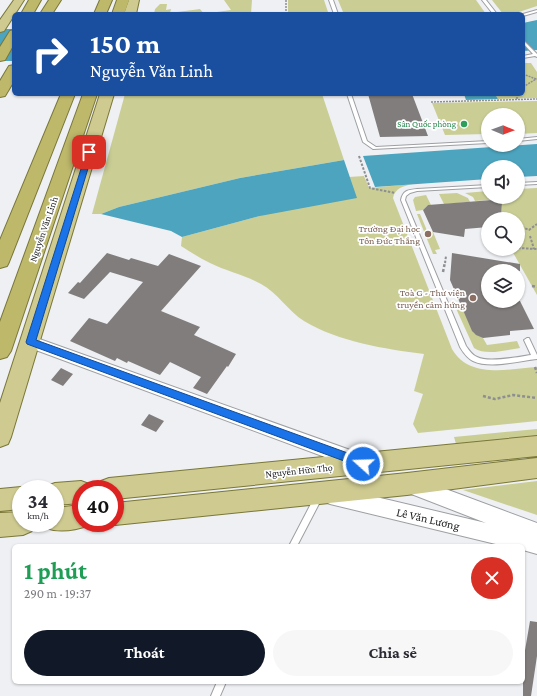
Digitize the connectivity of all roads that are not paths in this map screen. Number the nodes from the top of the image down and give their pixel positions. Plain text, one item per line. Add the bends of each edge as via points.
1 (19, 0) edge
2 (35, 0) edge
3 (55, 0) edge
4 (106, 0) edge
5 (123, 0) edge
6 (134, 0) edge
7 (331, 0) edge
8 (484, 0) edge
9 (537, 11) edge
10 (28, 12) edge
11 (47, 12) edge
12 (101, 12) edge
13 (119, 12) edge
14 (131, 12) edge
15 (335, 12) edge
16 (493, 12) edge
17 (525, 14) edge
18 (0, 29) edge
19 (12, 37) edge
20 (525, 43) edge
21 (536, 55) edge
22 (0, 57) edge
23 (525, 57) edge
24 (12, 72) edge
25 (0, 93) edge
26 (350, 96) edge
27 (65, 100) edge
28 (87, 101) edge
29 (105, 101) edge
30 (537, 138) edge
31 (525, 139) edge
32 (481, 142) edge
33 (537, 182) edge
34 (525, 183) edge
35 (481, 186) edge
36 (0, 262) edge
37 (527, 340) dead end
38 (31, 342) junction
39 (0, 351) edge
40 (536, 357) edge
41 (0, 436) edge
42 (537, 446) edge
43 (363, 464) junction
44 (537, 468) edge
45 (407, 484) junction
46 (124, 488) edge
47 (320, 493) junction
48 (12, 499) edge
49 (0, 500) edge
50 (124, 513) edge
51 (12, 524) edge
52 (0, 525) edge
53 (537, 533) edge
54 (294, 544) edge
55 (537, 544) edge
56 (221, 684) edge
57 (215, 696) edge

1 - 18 main road
2 - 10 highway
3 - 11 highway
4 - 12 highway
5 - 13 highway
6 - 14 main road
7 - 15 lane
8 - 16 lane
9 - 17 lane
19 - 22 highway
20 - 21 lane
21 - 23 lane
24 - 25 highway
26 - 32 lane via 366,142 374,148
27 - 36 highway
28 - 39 highway, Nguyễn Văn Linh
29 - 38 main road, Nguyễn Văn Linh
30 - 31 lane
33 - 34 lane
35 - 40 lane via 416,190 404,195 403,200 468,354 486,362
37 - 40 lane
38 - 41 main road, Nguyễn Văn Linh
38 - 43 street
42 - 43 main road, Nguyễn Hữu Thọ
43 - 46 main road, Nguyễn Hữu Thọ
44 - 45 main road
45 - 47 main road
45 - 53 street, Lê Văn Lương
47 - 50 main road
47 - 54 lane
47 - 55 street, Lê Văn Lương
48 - 49 main road
51 - 52 main road
56 - 57 lane

